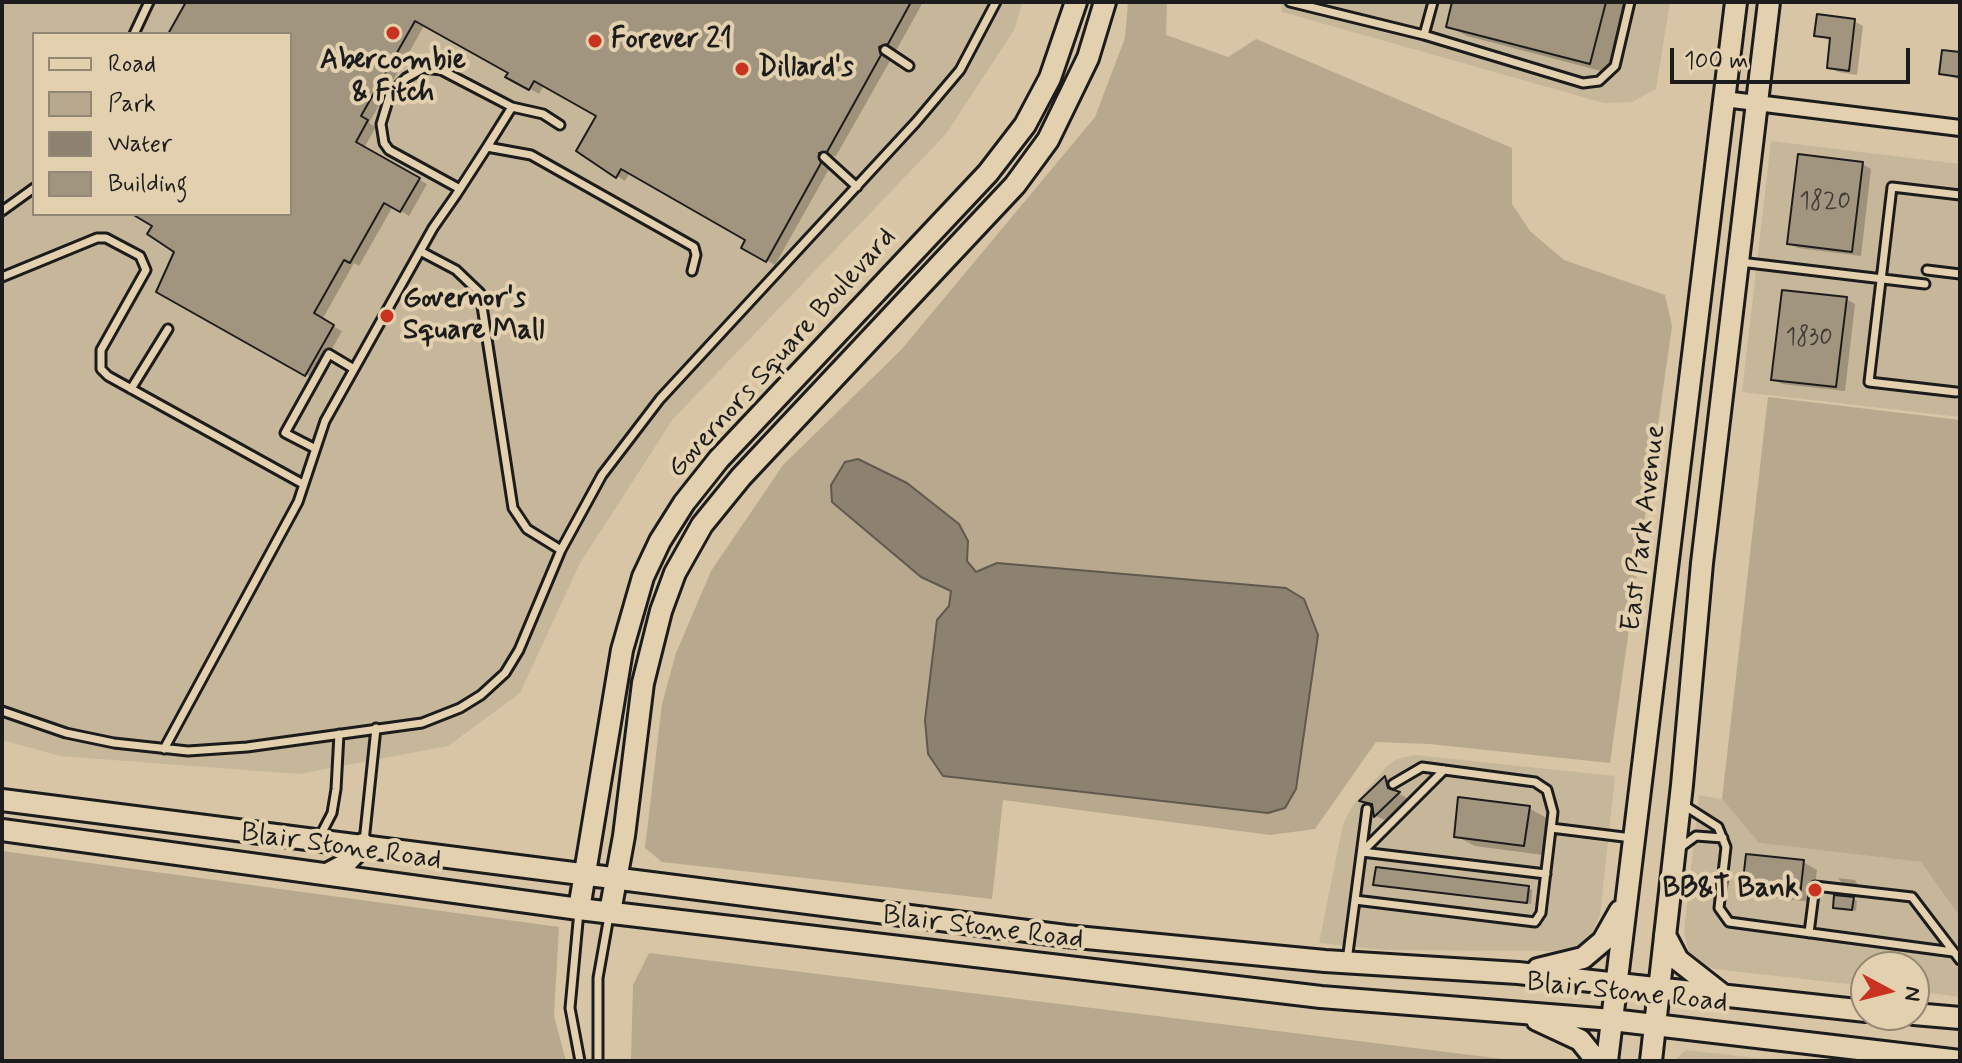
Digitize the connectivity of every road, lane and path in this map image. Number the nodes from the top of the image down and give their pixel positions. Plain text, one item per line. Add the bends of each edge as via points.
1 (149, 2) edge
2 (996, 2) edge
3 (1076, 2) edge
4 (1105, 2) edge
5 (1290, 2) edge
6 (1433, 2) edge
7 (1630, 2) edge
8 (1736, 2) edge
9 (1769, 2) edge
10 (135, 32) edge
11 (1424, 35) junction
12 (885, 50) dead end
13 (909, 66) dead end
14 (1724, 99) junction
15 (1757, 103) junction
16 (512, 107) junction
17 (560, 125) dead end
18 (1960, 128) edge
19 (487, 147) junction
20 (824, 157) dead end
21 (857, 187) junction
22 (32, 189) edge
23 (460, 189) junction
24 (1960, 195) edge
25 (2, 211) edge
26 (420, 251) junction
27 (1739, 262) junction
28 (1927, 270) dead end
29 (692, 271) dead end
30 (1960, 274) edge
31 (2, 277) edge
32 (1881, 279) junction
33 (1925, 284) dead end
34 (168, 329) dead end
35 (354, 369) junction
36 (131, 389) junction
37 (1956, 392) dead end
38 (314, 448) junction
39 (704, 478) junction
40 (303, 484) junction
41 (724, 498) junction
42 (561, 550) junction
43 (2, 711) edge
44 (376, 728) junction
45 (339, 734) junction
46 (164, 749) junction
47 (1444, 770) junction
48 (1393, 784) dead end
49 (2, 800) edge
50 (1680, 802) junction
51 (1367, 809) dead end
52 (1551, 828) junction
53 (2, 830) edge
54 (319, 838) junction
55 (1632, 838) junction
56 (1723, 838) junction
57 (363, 844) junction
58 (1362, 852) junction
59 (1675, 852) junction
60 (327, 874) junction
61 (587, 874) junction
62 (1546, 874) junction
63 (617, 879) junction
64 (1355, 900) junction
65 (1625, 900) junction
66 (579, 909) junction
67 (610, 912) junction
68 (1809, 933) junction
69 (1665, 935) junction
70 (1953, 952) junction
71 (1960, 960) edge
72 (1325, 961) junction
73 (1347, 963) junction
74 (1516, 973) junction
75 (1616, 985) junction
76 (1659, 991) junction
77 (1321, 997) junction
78 (1727, 998) junction
79 (1850, 1010) edge
80 (1515, 1011) junction
81 (1930, 1015) edge
82 (1960, 1018) edge
83 (1612, 1020) junction
84 (1655, 1024) junction
85 (1960, 1060) edge
86 (580, 1061) edge
87 (598, 1061) edge
88 (1597, 1061) edge
89 (1607, 1061) edge
90 (1651, 1061) edge

1 - 10 lane
2 - 21 lane via 960,70
3 - 39 main road, Governors Square Boulevard via 1050,78 1025,125 988,173
4 - 41 main road, Governors Square Boulevard via 1088,58 1048,140 1015,185
5 - 11 lane
6 - 11 lane
7 - 11 lane via 1615,66 1599,81 1583,83
8 - 14 main road, East Park Avenue
9 - 15 main road
12 - 13 lane
14 - 15 street
14 - 55 main road, East Park Avenue
15 - 18 street
15 - 27 main road
16 - 17 lane via 543,114
16 - 19 lane
16 - 23 lane via 441,70 424,68 390,94 381,124 389,150
19 - 23 lane
19 - 29 lane via 531,155 694,247
20 - 21 lane
21 - 42 lane via 660,399 602,475
22 - 25 lane
23 - 26 lane
24 - 32 lane via 1892,187
26 - 35 lane
26 - 42 lane via 456,270 480,293 513,508 527,529
27 - 32 lane
27 - 50 main road via 1702,563
28 - 30 lane
31 - 36 lane via 97,238 140,256 146,265 144,277 99,357 108,376
32 - 33 lane
32 - 37 lane via 1869,382
34 - 36 lane
35 - 38 lane
35 - 38 lane via 329,354 285,433
36 - 40 lane
38 - 40 lane
39 - 41 main road
39 - 61 main road, Governors Square Boulevard via 660,541 631,614
40 - 46 lane via 291,516
41 - 63 main road, Governors Square Boulevard via 675,573 661,611 643,683
42 - 44 lane via 505,673 460,708 422,723
43 - 46 lane via 66,733
44 - 45 lane
44 - 57 lane
45 - 46 lane via 247,747
45 - 54 lane via 332,813
47 - 48 lane via 1422,767
47 - 52 lane via 1535,782 1551,800
47 - 58 lane
49 - 54 main road, Blair Stone Road
50 - 56 lane via 1718,827
50 - 59 main road
51 - 58 lane
52 - 55 lane
52 - 62 lane
53 - 60 main road, Blair Stone Road
54 - 57 main road, Blair Stone Road
55 - 65 main road, East Park Avenue
56 - 59 lane via 1696,836
56 - 68 lane via 1722,915 1729,922
57 - 60 main road
57 - 61 main road, Blair Stone Road
58 - 62 lane
58 - 64 lane
59 - 69 main road
60 - 66 main road, Blair Stone Road
61 - 63 main road, Blair Stone Road
61 - 66 main road, Governors Square Boulevard
62 - 64 lane via 1535,922
63 - 67 main road, Governors Square Boulevard
63 - 72 main road, Blair Stone Road via 1066,936
64 - 73 lane
65 - 74 main road via 1603,941 1583,958
65 - 75 main road, East Park Avenue
66 - 67 main road, Blair Stone Road
66 - 86 lane, Governors Square Boulevard via 570,1008
67 - 77 main road, Blair Stone Road
67 - 87 lane, Governors Square Boulevard via 598,978
68 - 70 lane
68 - 70 lane via 1815,886 1912,897
69 - 76 main road
69 - 78 main road via 1685,967
70 - 71 lane
72 - 73 main road, Blair Stone Road
72 - 77 main road
73 - 74 main road, Blair Stone Road
74 - 75 main road, Blair Stone Road
75 - 76 main road, Blair Stone Road
75 - 83 main road, East Park Avenue
76 - 78 main road, Blair Stone Road
76 - 84 main road
77 - 80 main road, Blair Stone Road
78 - 79 main road, Blair Stone Road
80 - 83 main road, Blair Stone Road
80 - 88 main road via 1580,1040
81 - 82 main road
83 - 84 main road, Blair Stone Road
83 - 89 main road, East Park Avenue
84 - 85 main road, Blair Stone Road
84 - 90 main road

